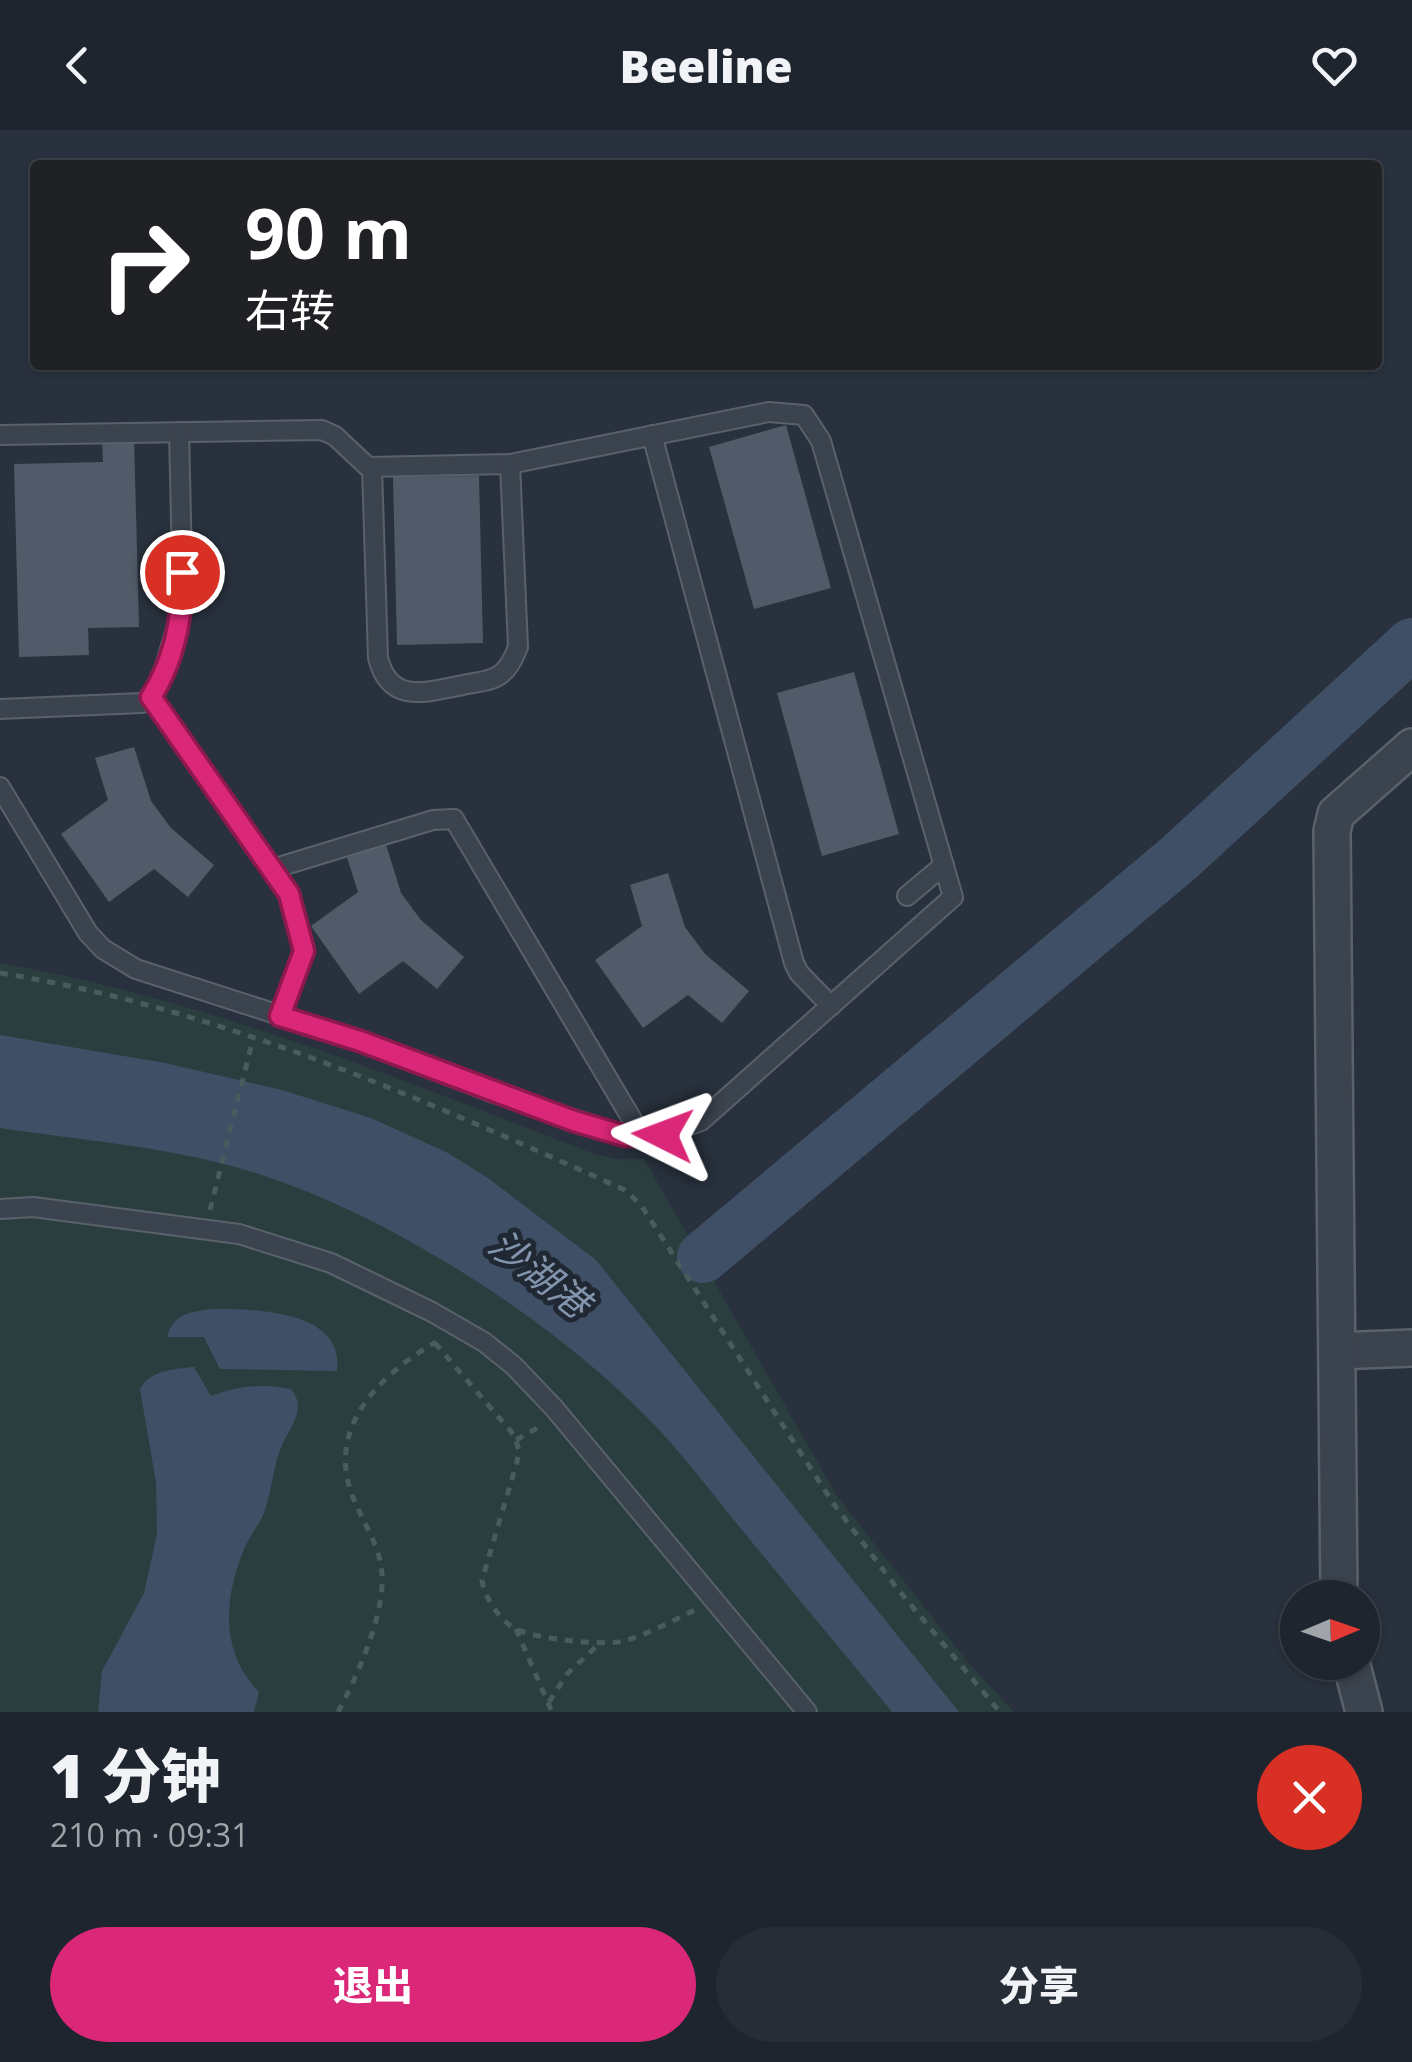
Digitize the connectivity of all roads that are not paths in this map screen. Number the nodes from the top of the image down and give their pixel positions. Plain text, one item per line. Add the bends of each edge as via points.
1 (178, 432) junction
2 (0, 435) edge
3 (652, 436) junction
4 (510, 464) junction
5 (372, 467) junction
6 (151, 697) junction
7 (0, 708) edge
8 (1412, 747) edge
9 (0, 787) edge
10 (944, 864) junction
11 (272, 869) junction
12 (907, 896) dead end
13 (831, 1006) junction
14 (280, 1016) junction
15 (643, 1138) junction
16 (0, 1209) edge
17 (1412, 1348) edge
18 (1337, 1351) junction
19 (1339, 1580) edge
20 (1356, 1680) edge
21 (790, 1691) junction
22 (791, 1712) edge
23 (807, 1712) edge
24 (1364, 1712) edge

1 - 2 lane
1 - 5 lane via 322,430
1 - 6 lane via 183,606
3 - 4 lane
3 - 10 lane via 769,412 804,415 816,429
3 - 13 lane via 794,963
4 - 5 lane
4 - 5 lane via 515,655 489,680 412,693 390,683 378,658
6 - 7 lane via 142,703
6 - 11 lane
8 - 18 street via 1336,814 1332,831
9 - 14 lane via 102,949 136,969
10 - 12 lane
10 - 13 lane via 953,897
11 - 14 lane via 289,894 304,951
11 - 15 lane via 433,820 454,820
13 - 15 lane via 701,1121
14 - 15 lane via 574,1121
16 - 21 lane via 33,1207 239,1234 331,1264 460,1328 535,1388
17 - 18 street
18 - 19 street
20 - 24 street
21 - 22 lane
21 - 23 lane

